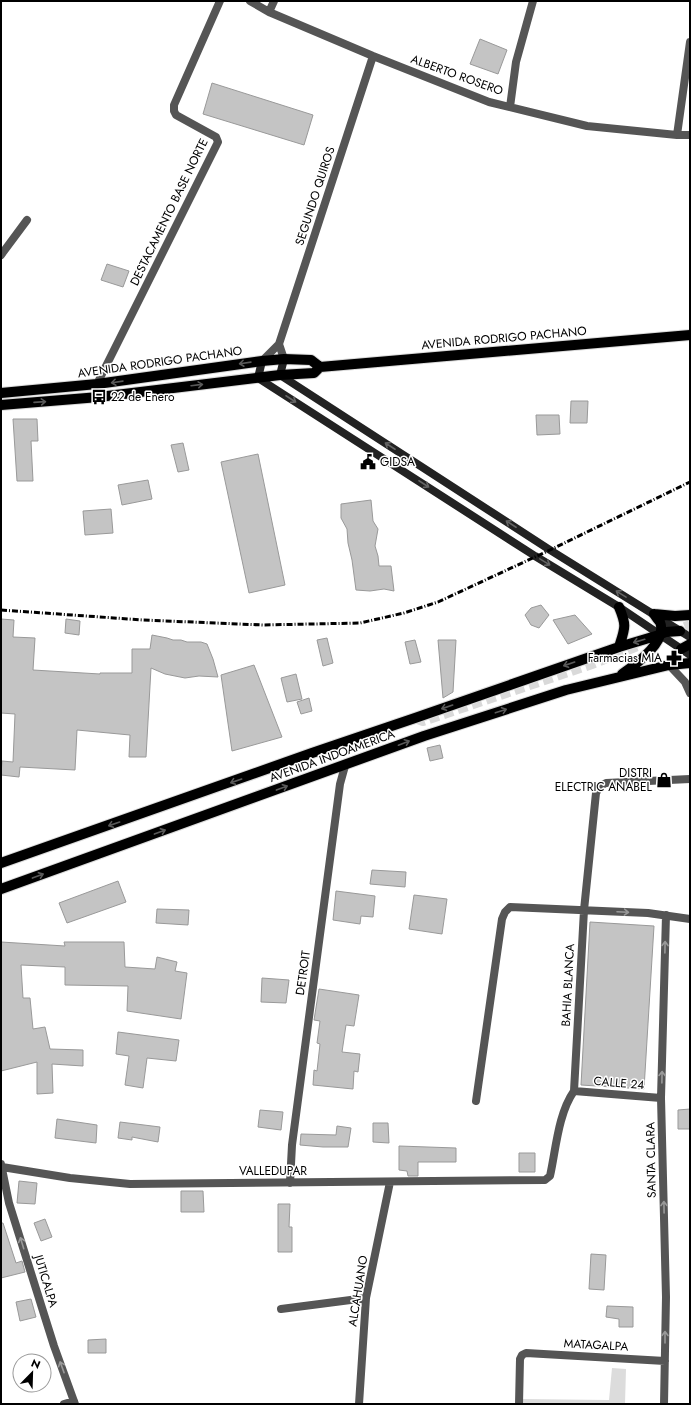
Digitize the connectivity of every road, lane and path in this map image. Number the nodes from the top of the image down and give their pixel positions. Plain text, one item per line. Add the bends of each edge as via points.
1 (220, 1) edge
2 (250, 1) edge
3 (274, 1) edge
4 (533, 1) edge
5 (268, 12) junction
6 (690, 42) edge
7 (373, 56) junction
8 (510, 107) junction
9 (677, 135) junction
10 (690, 136) edge
11 (27, 220) dead end
12 (1, 255) edge
13 (690, 335) edge
14 (279, 344) junction
15 (284, 359) junction
16 (262, 361) junction
17 (320, 367) junction
18 (280, 375) junction
19 (258, 378) junction
20 (97, 384) junction
21 (1, 393) edge
22 (1, 405) edge
23 (619, 607) junction
24 (654, 614) junction
25 (690, 615) edge
26 (680, 631) junction
27 (660, 636) junction
28 (690, 637) edge
29 (619, 647) junction
30 (685, 647) edge
31 (690, 655) edge
32 (690, 663) edge
33 (669, 665) junction
34 (619, 677) junction
35 (690, 693) edge
36 (345, 766) junction
37 (690, 778) edge
38 (1, 863) edge
39 (1, 889) edge
40 (584, 910) junction
41 (666, 915) junction
42 (690, 919) edge
43 (574, 1091) junction
44 (662, 1098) junction
45 (476, 1101) dead end
46 (2, 1165) edge
47 (545, 1180) joint
48 (390, 1182) junction
49 (290, 1184) junction
50 (5, 1204) edge
51 (366, 1298) junction
52 (281, 1309) dead end
53 (665, 1361) junction
54 (74, 1402) edge
55 (64, 1404) edge
56 (359, 1404) edge
57 (519, 1404) edge
58 (664, 1404) edge

1 - 20 street, DESTACAMENTO BASE NORTE via 174,105 176,115 216,137 218,142
2 - 5 street, ALBERTO ROSERO
3 - 5 street
4 - 8 street via 516,62
5 - 7 street, ALBERTO ROSERO
6 - 9 street
7 - 8 street, ALBERTO ROSERO via 489,102
7 - 14 street, SEGUNDO QUIROS
8 - 9 street, ALBERTO ROSERO via 587,126
9 - 10 street, ALBERTO ROSERO
11 - 12 street
13 - 17 main road, AVENIDA RODRIGO PACHANO
14 - 15 street
14 - 16 street
15 - 16 main road, AVENIDA RODRIGO PACHANO
15 - 17 main road, AVENIDA RODRIGO PACHANO via 311,360
15 - 18 street
16 - 19 street
16 -> 20 main road, AVENIDA RODRIGO PACHANO
17 - 18 main road, AVENIDA RODRIGO PACHANO via 314,373
18 - 19 main road, AVENIDA RODRIGO PACHANO
24 -> 18 street via 550,550
22 -> 19 main road, AVENIDA RODRIGO PACHANO via 99,397
19 -> 23 street
20 - 21 main road, AVENIDA RODRIGO PACHANO
23 - 27 street
23 - 29 main road via 625,621
24 - 25 main road
24 - 26 street
24 - 27 main road via 660,623
26 - 27 main road, AVENIDA INDOAMERICA via 666,632
26 - 28 street
27 -> 29 main road, AVENIDA INDOAMERICA
27 - 30 street
27 - 34 main road, AVENIDA INDOAMERICA via 643,659
29 -> 38 main road, AVENIDA INDOAMERICA
30 - 31 street
32 - 33 main road
33 - 34 main road
33 - 35 street via 685,682
36 -> 34 main road, AVENIDA INDOAMERICA via 431,734 566,690
39 -> 36 main road, AVENIDA INDOAMERICA
36 - 49 street, DETROIT via 340,784 293,1137
37 - 40 street, BAHIA BLANCA via 606,783 600,786 596,793
40 -> 41 street
40 - 43 street, BAHIA BLANCA
40 - 45 street via 510,908 505,912
41 - 42 street
44 -> 41 street, SANTA CLARA
43 - 44 street, CALLE 24
43 - 47 street, BAHIA BLANCA via 562,1114 550,1176
53 -> 44 street, SANTA CLARA
46 - 49 street, VALLEDUPAR via 70,1178 130,1184
46 - 50 street, JUTICALPA
47 - 48 street, VALLEDUPAR
48 - 49 street, VALLEDUPAR
48 - 51 street, ALCAHUANO
54 -> 50 street, JUTICALPA
51 - 52 street
51 - 56 street, ALCAHUANO
53 - 57 street, MATAGALPA via 526,1353 520,1359
53 - 58 street, SANTA CLARA
54 - 55 street

